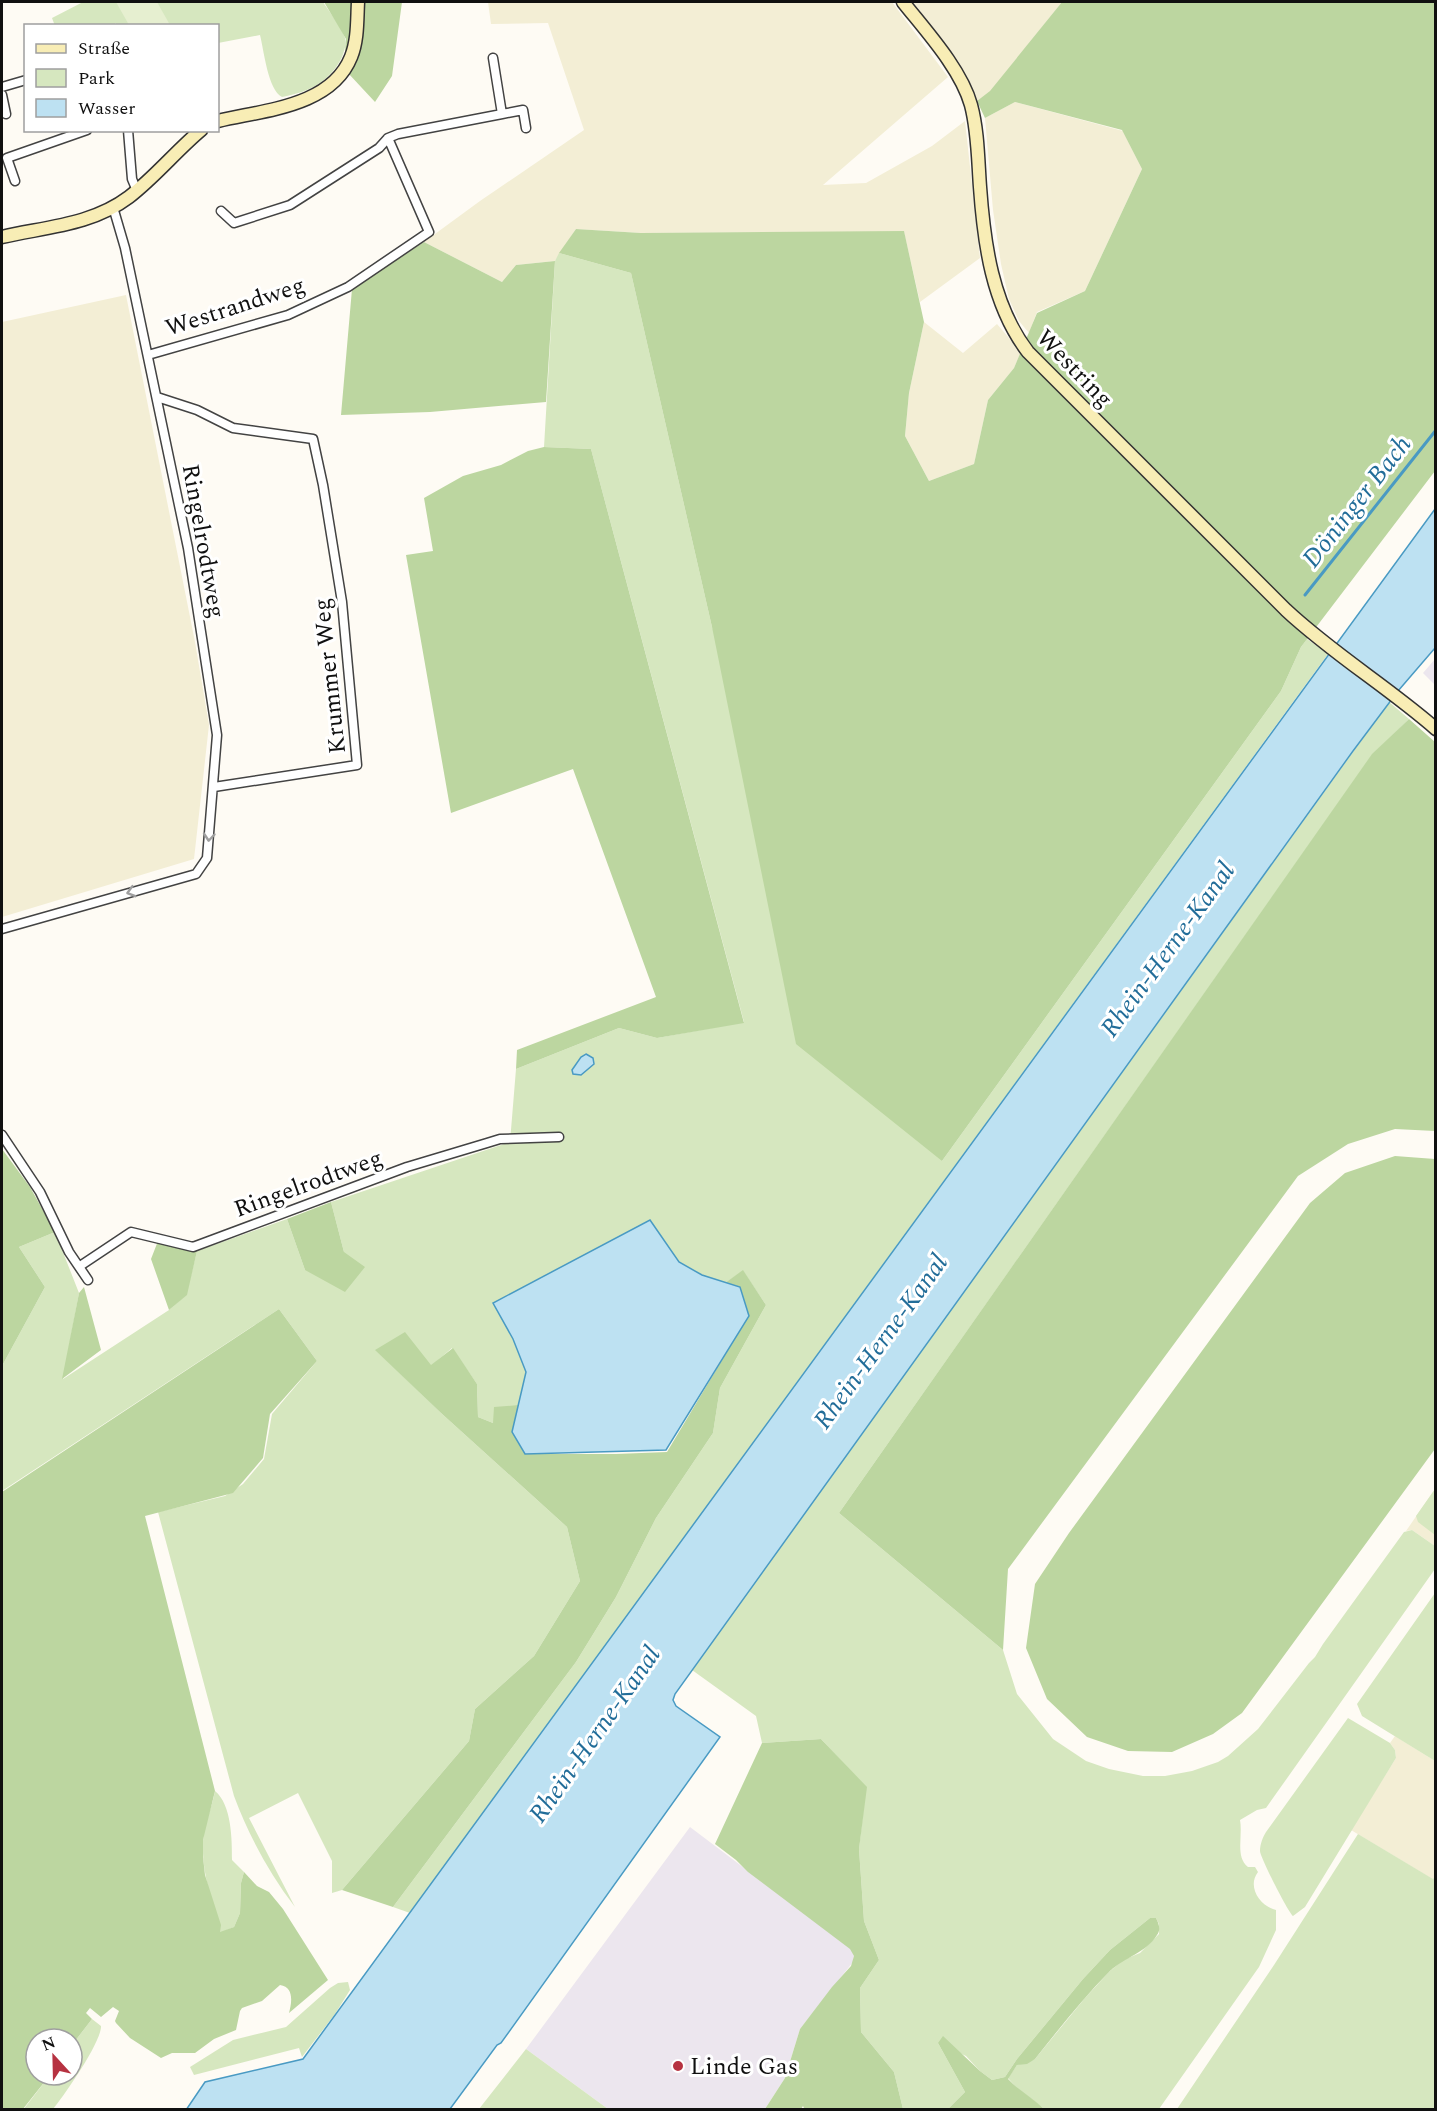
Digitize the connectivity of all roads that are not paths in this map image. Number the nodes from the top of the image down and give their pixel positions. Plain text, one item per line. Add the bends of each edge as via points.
1 (358, 2) edge
2 (903, 2) edge
3 (493, 58) dead end
4 (24, 81) edge
5 (2, 87) edge
6 (2, 95) edge
7 (6, 114) dead end
8 (502, 114) junction
9 (219, 121) edge
10 (526, 128) dead end
11 (81, 132) edge
12 (128, 132) edge
13 (199, 132) edge
14 (388, 138) junction
15 (15, 181) dead end
16 (137, 191) junction
17 (113, 207) junction
18 (221, 211) dead end
19 (2, 238) edge
20 (148, 355) junction
21 (157, 397) junction
22 (1436, 729) edge
23 (214, 788) junction
24 (2, 928) edge
25 (2, 1135) edge
26 (559, 1137) dead end
27 (80, 1266) junction
28 (88, 1280) dead end

1 - 9 main road via 351,57 332,84 300,102
2 - 22 main road, Westring via 957,75 970,105 986,243 1004,310 1017,338 1309,632
3 - 8 street
4 - 5 street
6 - 7 street
8 - 10 street via 523,110
8 - 14 street
11 - 15 street via 8,158
12 - 16 street via 132,179
13 - 16 main road
14 - 18 street via 379,148 290,205 234,223
14 - 20 street, Westrandweg via 429,232 348,287 288,315
16 - 17 main road
17 - 19 main road via 81,221
17 - 20 street, Ringelrodtweg
20 - 21 street, Ringelrodtweg
21 - 23 street, Ringelrodtweg via 188,548 217,735
21 - 23 street, Krummer Weg via 197,410 233,428 313,439 342,602 357,765
23 -> 24 street, Ringelrodtweg via 207,858 196,874
25 - 27 street via 40,1192 69,1252
26 - 27 street, Ringelrodtweg via 500,1139 407,1167 193,1247 131,1232
27 - 28 street

